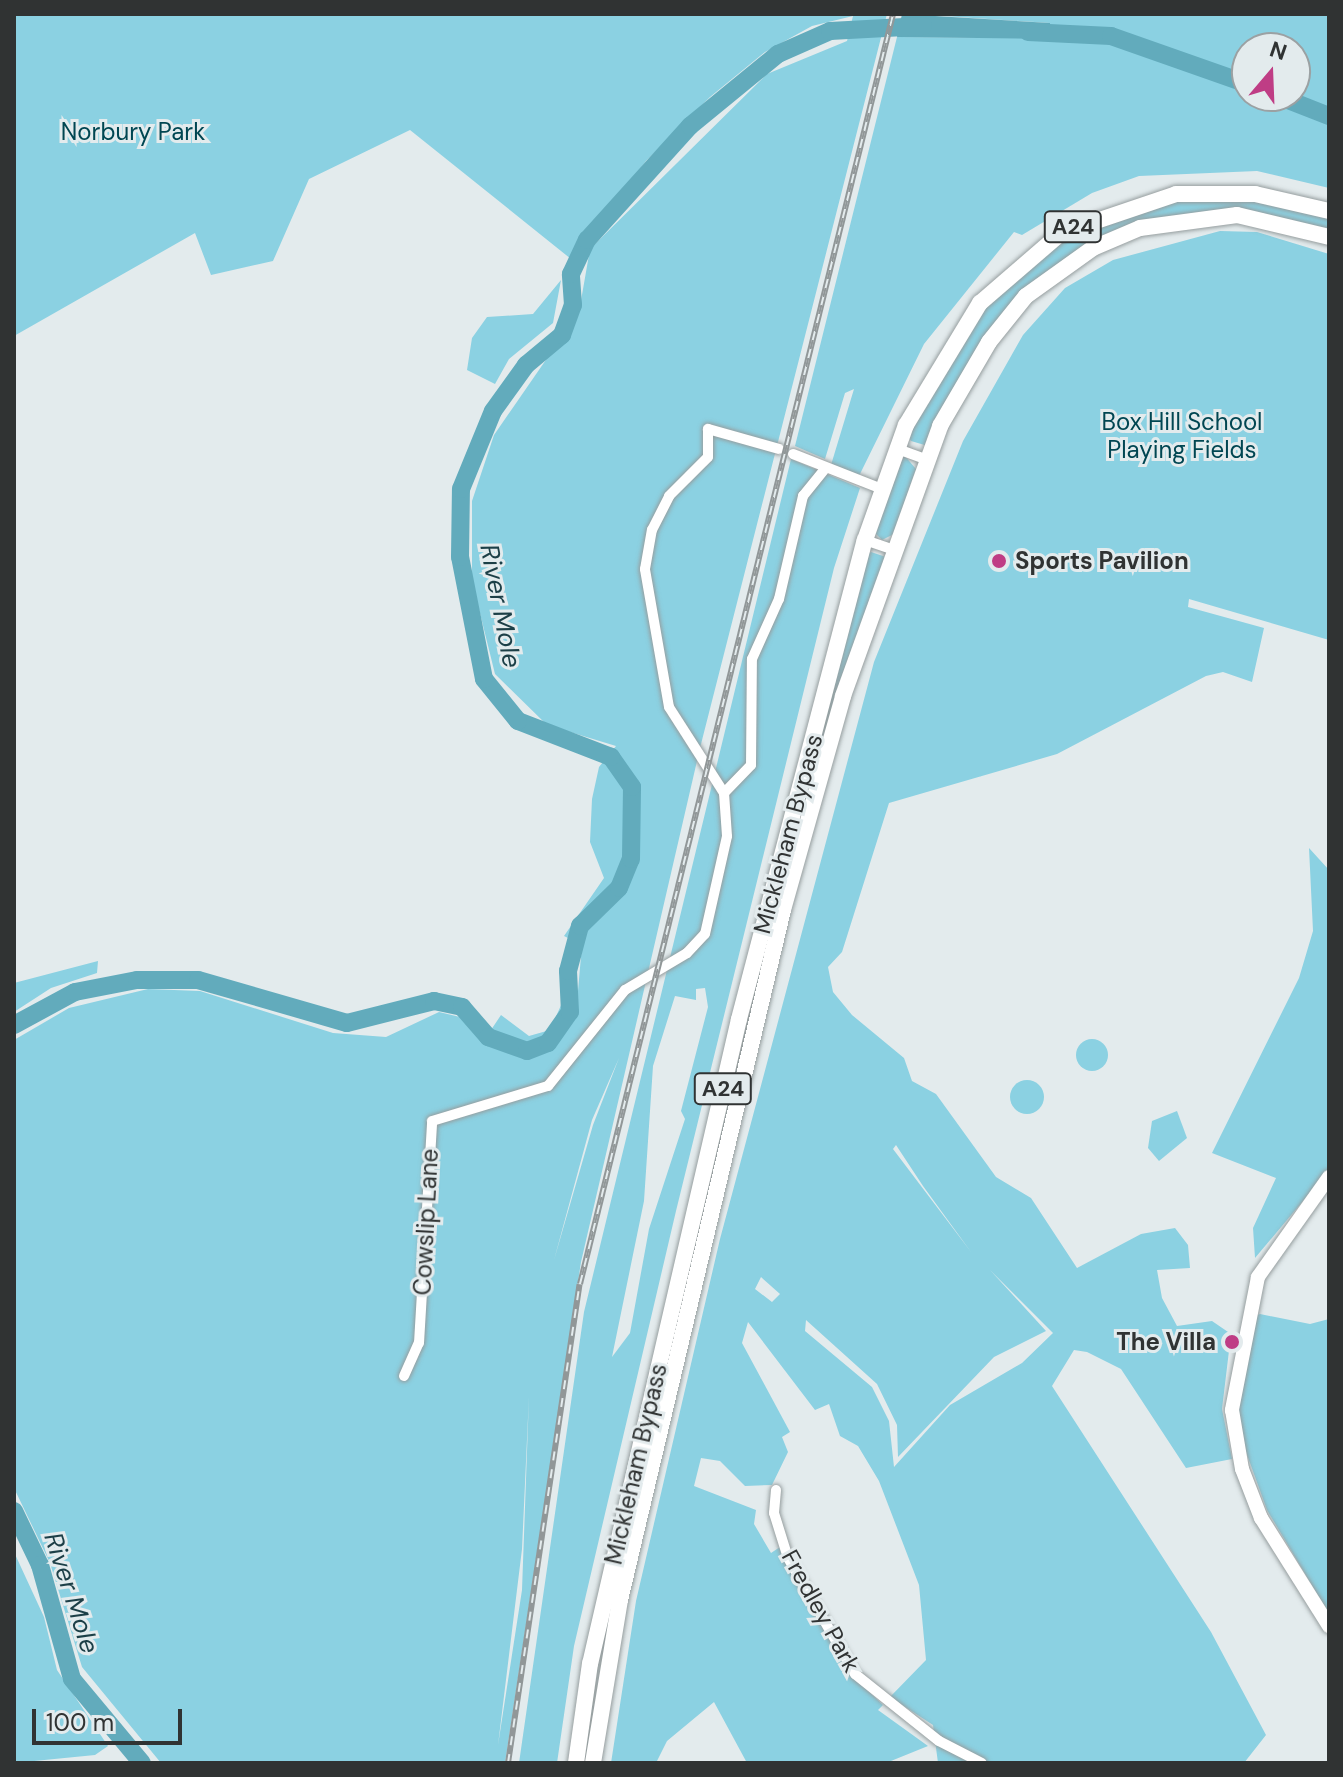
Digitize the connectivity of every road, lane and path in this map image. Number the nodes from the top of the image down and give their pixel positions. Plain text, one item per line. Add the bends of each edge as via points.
1 (1329, 211) edge
2 (1329, 237) edge
3 (895, 448) junction
4 (779, 449) dead end
5 (793, 454) dead end
6 (925, 459) junction
7 (824, 470) junction
8 (882, 489) junction
9 (865, 540) junction
10 (897, 551) junction
11 (724, 793) junction
12 (1329, 1177) edge
13 (404, 1376) dead end
14 (776, 1490) dead end
15 (1329, 1626) edge
16 (576, 1763) edge
17 (593, 1763) edge
18 (982, 1763) edge

1 - 3 highway, Mickleham Bypass / A24 via 1255,194 1176,194 1061,233 980,303
2 - 6 highway, Mickleham Bypass / A24 via 1288,223 1223,216 1140,228 1093,248 1026,296 989,342
3 - 6 street
3 - 8 highway, Mickleham Bypass / A24
4 - 11 street, Cowslip Lane via 708,429 708,457 669,496 652,530 645,569 669,707
5 - 7 street
6 - 10 highway, Mickleham Bypass / A24
7 - 8 street
7 - 11 street via 803,496 783,586 752,659 751,765
8 - 9 highway, Mickleham Bypass / A24
9 - 10 street
9 - 16 highway, Mickleham Bypass / A24 via 725,1080 590,1664
10 - 17 highway, Mickleham Bypass / A24 via 843,696 783,910 620,1600
11 - 13 street, Cowslip Lane via 727,836 705,934 687,953 625,990 548,1086 432,1121 419,1343
12 - 15 main road via 1258,1277 1232,1410 1242,1469 1261,1518
14 - 18 street, Fredley Park via 774,1513 788,1558 855,1674 940,1742

